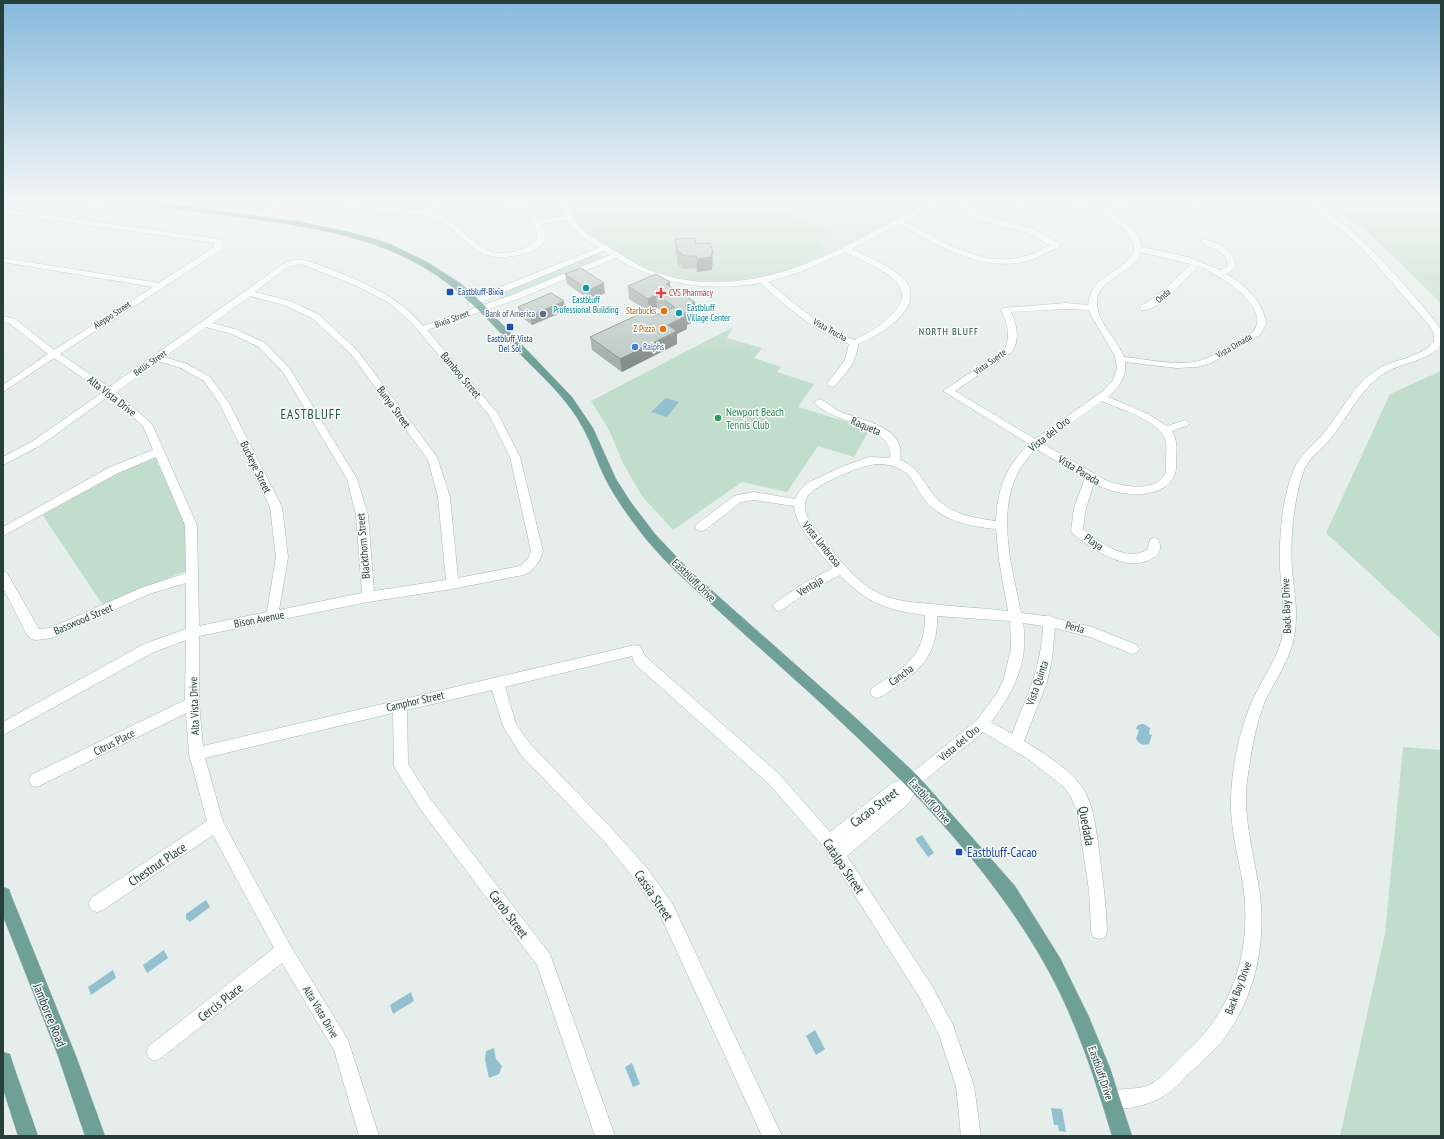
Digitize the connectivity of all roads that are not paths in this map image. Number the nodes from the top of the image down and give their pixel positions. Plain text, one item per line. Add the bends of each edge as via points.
1 (206, 255) edge
2 (406, 255) edge
3 (494, 255) edge
4 (506, 255) edge
5 (586, 255) edge
6 (831, 255) edge
7 (856, 255) edge
8 (969, 255) edge
9 (1033, 255) edge
10 (1137, 255) edge
11 (1170, 255) edge
12 (1229, 255) edge
13 (1374, 255) edge
14 (616, 256) joint
15 (3, 260) edge
16 (293, 262) joint
17 (1196, 262) junction
18 (1221, 273) junction
19 (761, 280) junction
20 (158, 285) junction
21 (248, 293) junction
22 (480, 305) junction
23 (1093, 308) junction
24 (1144, 308) dead end
25 (6, 322) edge
26 (205, 324) junction
27 (420, 328) junction
28 (854, 343) junction
29 (54, 354) junction
30 (158, 358) junction
31 (1121, 359) junction
32 (832, 384) dead end
33 (3, 390) edge
34 (110, 392) junction
35 (1101, 397) junction
36 (819, 402) dead end
37 (1185, 423) dead end
38 (1165, 430) junction
39 (1035, 443) junction
40 (159, 452) junction
41 (3, 460) edge
42 (894, 462) junction
43 (1090, 478) junction
44 (799, 503) junction
45 (1001, 526) junction
46 (701, 527) dead end
47 (3, 532) edge
48 (1154, 542) dead end
49 (533, 562) joint
50 (842, 569) junction
51 (3, 576) edge
52 (192, 576) junction
53 (452, 584) junction
54 (368, 597) junction
55 (779, 606) dead end
56 (931, 609) junction
57 (1016, 616) junction
58 (272, 617) junction
59 (1049, 620) junction
60 (193, 632) junction
61 (1132, 649) dead end
62 (635, 650) joint
63 (497, 683) junction
64 (876, 692) dead end
65 (192, 703) junction
66 (400, 705) junction
67 (982, 724) junction
68 (3, 729) edge
69 (1016, 744) junction
70 (196, 754) junction
71 (36, 780) dead end
72 (912, 781) junction
73 (216, 824) junction
74 (833, 848) junction
75 (3, 895) edge
76 (97, 904) dead end
77 (1099, 931) dead end
78 (284, 951) junction
79 (155, 1052) dead end
80 (3, 1061) edge
81 (1111, 1100) junction
82 (28, 1136) edge
83 (95, 1136) edge
84 (369, 1136) edge
85 (605, 1136) edge
86 (772, 1136) edge
87 (971, 1136) edge
88 (1122, 1136) edge

1 - 20 street, Aleppo Street
2 - 22 main road, Eastbluff Drive via 440,273
3 - 4 street
5 - 22 street via 491,294
6 - 19 street via 795,271
7 - 28 street, Vista Trucha via 896,277 905,285 907,292 904,302 887,324 871,336
8 - 9 street via 989,261 1008,262
10 - 23 street via 1096,289 1092,300
11 - 17 street, Vista Ornada
12 - 18 street via 1231,268
13 - 81 street, Back Bay Drive via 1432,323 1439,334 1439,341 1430,352 1382,371 1365,384 1334,427 1300,465 1294,485 1286,547 1288,638 1282,658 1259,700 1239,782 1238,815 1251,886 1254,920 1247,973 1228,1016 1217,1033 1167,1085 1148,1095
14 - 19 street via 651,273 686,281 726,284
14 - 22 street via 515,297
15 - 20 street
16 - 21 street, Bellis Street via 284,265
16 - 27 street, Bamboo Street via 302,262 360,284 392,301
17 - 18 street, Vista Ornada
17 - 24 street, Onda via 1166,294
18 - 31 street, Vista Ornada via 1241,287 1254,302 1262,320 1257,333 1208,361 1194,365
19 - 28 street, Vista Trucha via 818,324
20 - 29 street, Aleppo Street
21 - 26 street, Bellis Street
21 - 53 street, Bunya Street via 287,303 315,316 354,352 432,459 444,497
22 - 27 street, Bixia Street
22 - 72 main road, Eastbluff Drive via 569,399 588,428 611,479 651,537 686,574 853,724
23 - 31 street
23 - 39 street, Vista Suerte via 1066,306 1005,310 1013,332 1009,350 948,391
25 - 29 street, Alta Vista Drive
26 - 30 street, Bellis Street
26 - 54 street, Blackthorn Street via 235,332 262,345 292,378 352,479 362,515
27 - 49 street, Bamboo Street via 493,414 515,457 537,551
28 - 32 street via 849,363
29 - 33 street, Aleppo Street
29 - 34 street, Alta Vista Drive
30 - 34 street, Bellis Street
30 - 58 street, Buckeye Street via 184,366 208,379 224,403 276,507 282,557
31 - 35 street, Vista del Oro via 1118,380
34 - 40 street, Alta Vista Drive via 147,424
34 - 41 street, Bellis Street via 37,442
35 - 38 street via 1155,422
35 - 39 street, Vista del Oro
36 - 42 street, Raqueta via 825,408 875,428 887,436 897,451
37 - 38 street
38 - 43 street, Vista Parada via 1171,440 1171,471 1165,481 1158,486 1128,490
39 - 43 street, Vista Parada
39 - 45 street, Vista del Oro via 1011,474 1003,497
40 - 47 street via 114,470
40 - 52 street, Alta Vista Drive via 191,525
42 - 44 street via 863,462 813,485 804,493
42 - 45 street via 913,472 930,499 947,512 970,521
43 - 48 street, Playa via 1080,508 1077,531 1108,551 1128,558 1137,559 1150,555 1154,551
44 - 46 street via 754,496 738,498
44 - 50 street, Vista Umbrosa via 800,516 804,523
45 - 57 street, Vista del Oro
49 - 53 street, Bison Avenue via 523,570
50 - 55 street, Ventaja via 808,586
50 - 56 street, Vista Umbrosa via 863,590 882,601
51 - 52 street, Basswood Street via 36,635 52,633 145,592
52 - 60 street, Alta Vista Drive
53 - 54 street, Bison Avenue
54 - 58 street, Bison Avenue
56 - 57 street, Vista Umbrosa
56 - 64 street, Cancha via 931,635 923,656 906,673
57 - 59 street, Perla
57 - 67 street, Vista del Oro via 1018,649 1011,676 1002,697
58 - 60 street, Bison Avenue
59 - 61 street, Perla via 1096,633
59 - 69 street, Vista Quinta via 1046,657 1040,682
60 - 65 street, Alta Vista Drive
60 - 68 street, Bison Avenue via 149,648
62 - 63 street, Camphor Street
62 - 74 street, Catalpa Street via 640,660 774,779
63 - 66 street, Camphor Street
63 - 86 street, Cassia Street via 510,726 526,750 609,836 666,909
65 - 70 street, Alta Vista Drive
65 - 71 street, Citrus Place
66 - 70 street, Camphor Street
66 - 85 street, Carob Street via 401,765 426,805 544,960
67 - 69 street, Quedada
67 - 72 street, Vista del Oro
69 - 77 street, Quedada via 1069,782 1083,803 1097,890
70 - 73 street, Alta Vista Drive
72 - 74 street, Cacao Street via 904,798
72 - 81 main road, Eastbluff Drive via 987,865 1009,892 1031,926 1054,964 1083,1023
73 - 76 street, Chestnut Place
73 - 78 street, Alta Vista Drive
74 - 87 street, Catalpa Street via 926,992 947,1031 965,1086
75 - 83 main road, Jamboree Road via 67,1056
78 - 79 street, Cercis Place
78 - 84 street, Alta Vista Drive via 342,1046
80 - 82 main road
81 - 88 main road, Eastbluff Drive

